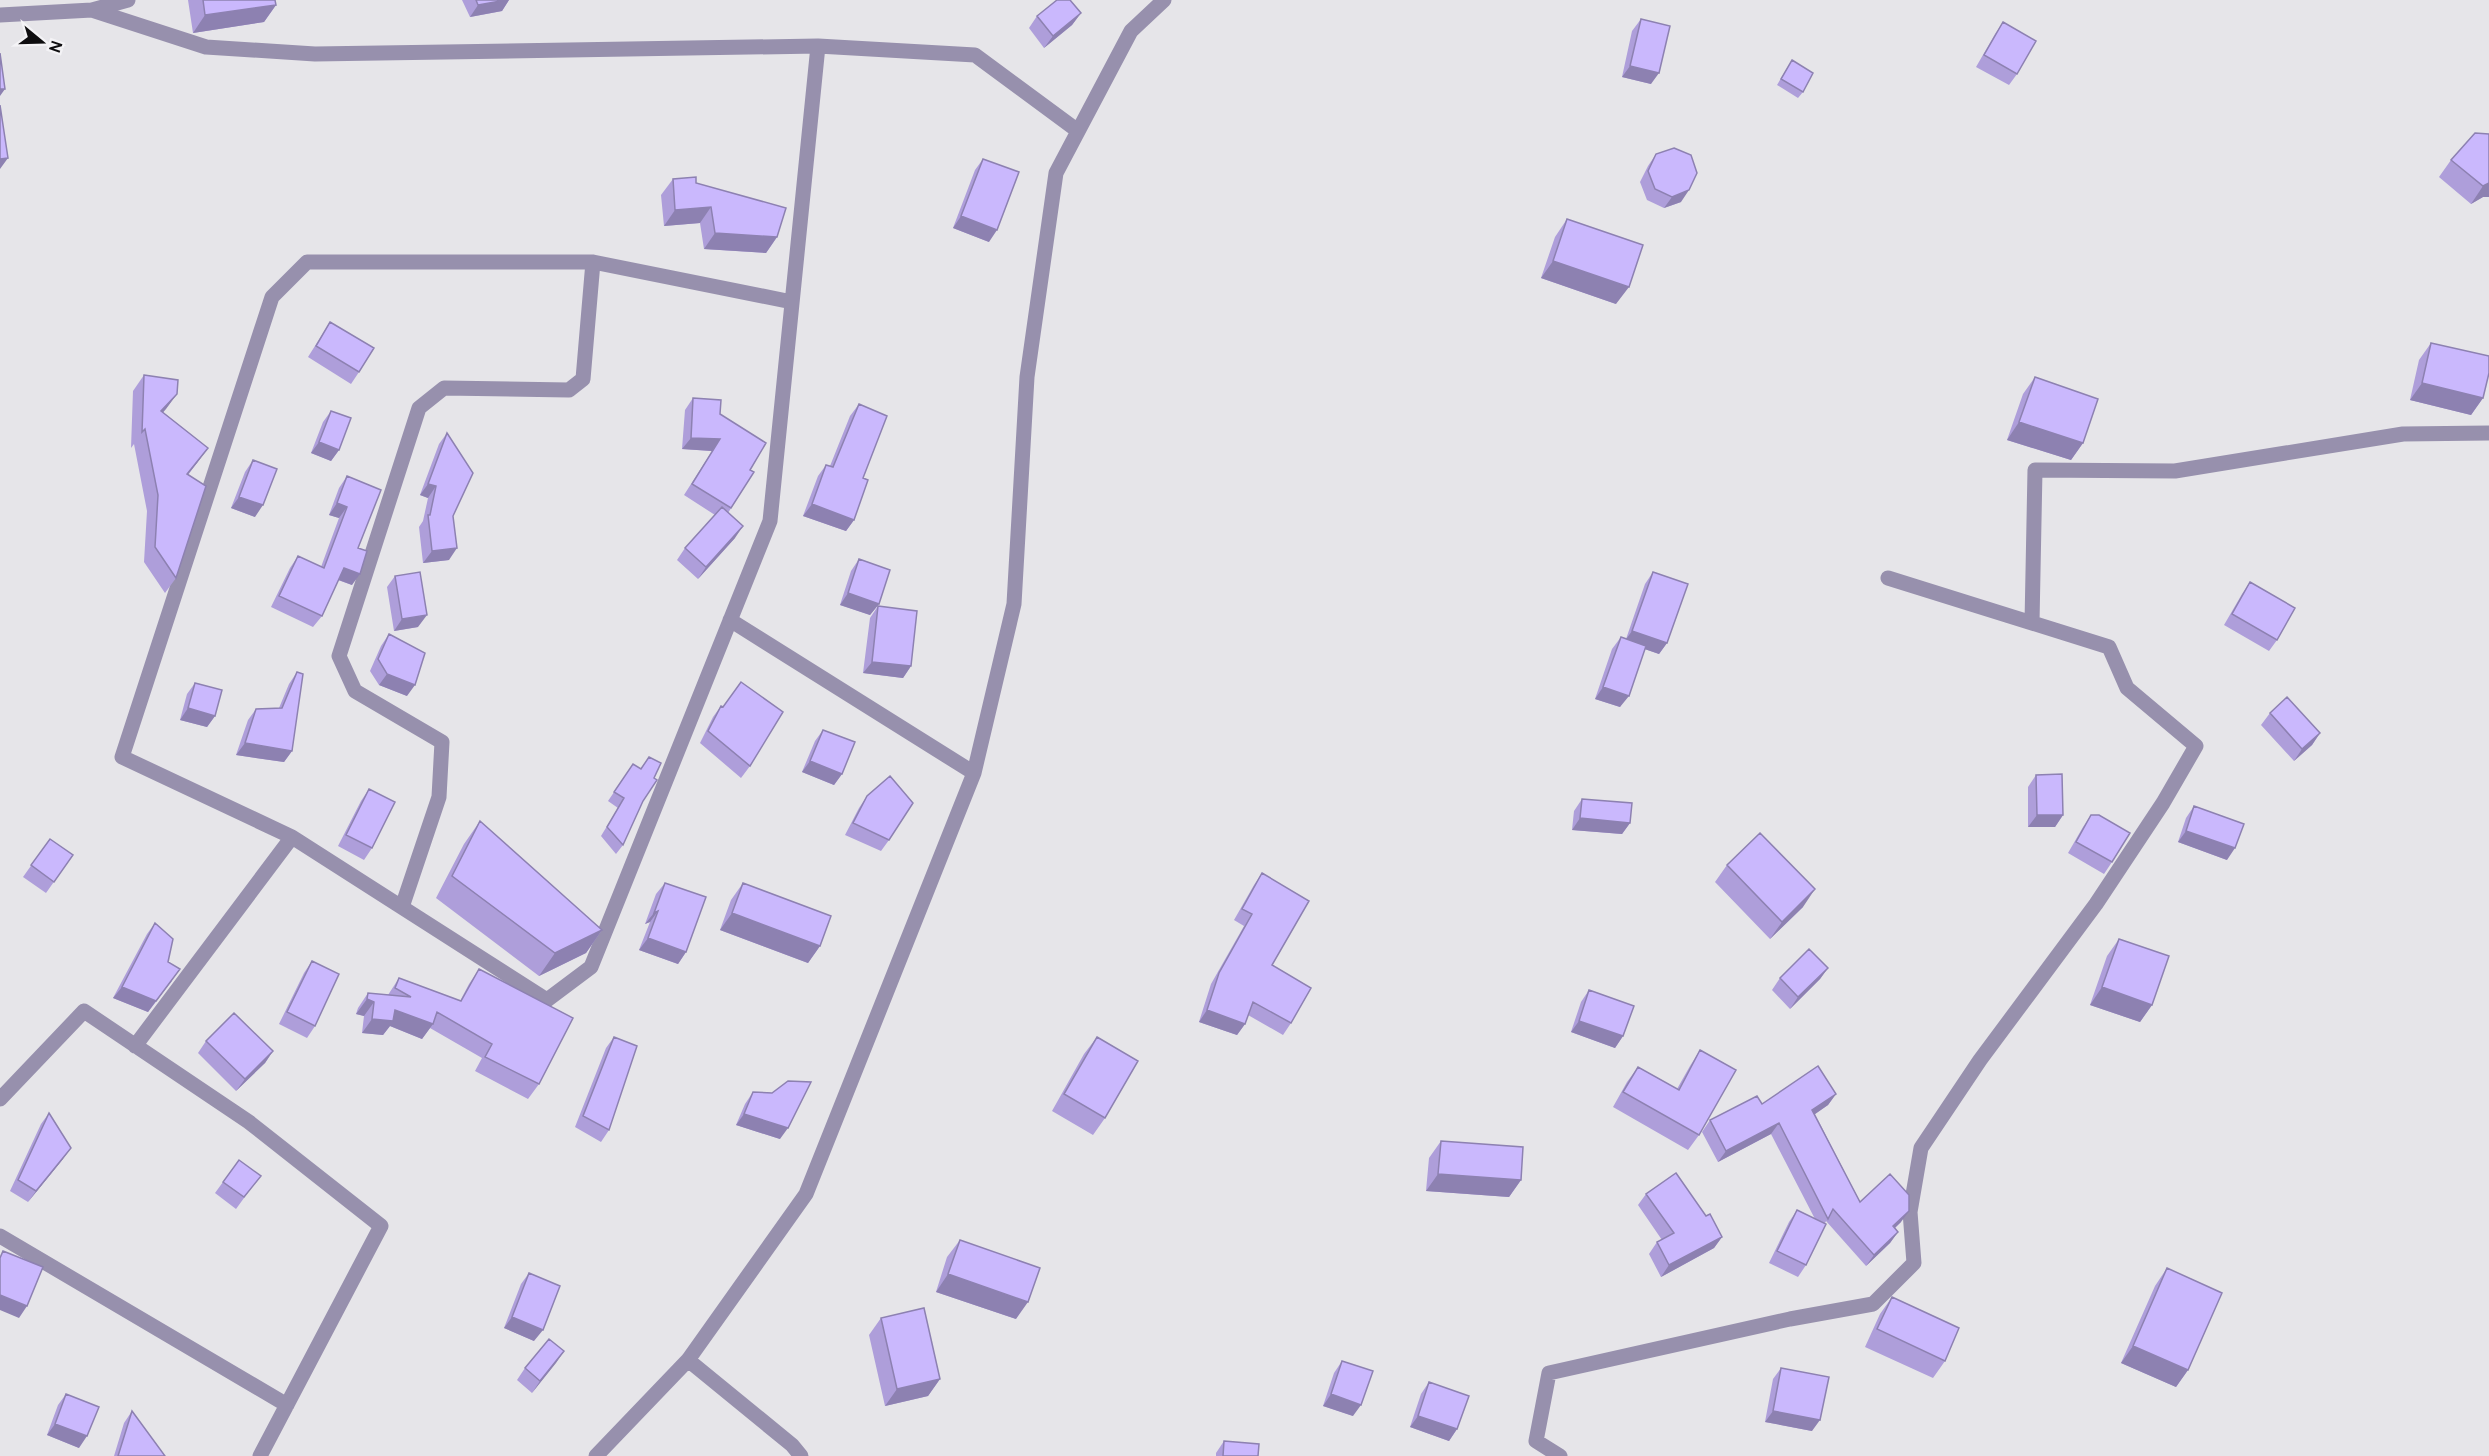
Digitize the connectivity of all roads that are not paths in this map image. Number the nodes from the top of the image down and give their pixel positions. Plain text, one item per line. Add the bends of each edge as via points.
1 (128, 0) edge
2 (1164, 0) edge
3 (92, 10) junction
4 (0, 15) edge
5 (818, 46) junction
6 (1078, 131) junction
7 (592, 262) junction
8 (792, 302) junction
9 (2489, 433) edge
10 (1888, 578) dead end
11 (730, 620) junction
12 (2032, 623) junction
13 (974, 773) junction
14 (292, 837) junction
15 (402, 908) junction
16 (135, 1046) junction
17 (0, 1099) edge
18 (0, 1236) edge
19 (688, 1360) junction
20 (287, 1405) junction
21 (260, 1456) edge
22 (596, 1456) edge
23 (801, 1456) edge
24 (1560, 1456) edge

1 - 3 street
2 - 6 street via 1131,31
3 - 4 street
3 - 5 street via 206,47 315,54
5 - 6 street via 975,55
5 - 8 street
6 - 13 street via 1056,173 1027,377 1014,604
7 - 8 street
7 - 14 street via 308,262 272,297 122,757
7 - 15 street via 583,379 568,390 444,388 419,408 339,656 355,691 442,742 439,797
8 - 11 street via 770,521
9 - 12 street via 2403,434 2175,471 2035,470
10 - 12 street
11 - 13 street
11 - 15 street via 591,967 547,1000
12 - 24 street via 2109,647 2127,688 2196,746 2096,904 1980,1060 1921,1148 1910,1212 1914,1263 1873,1304 1549,1373 1536,1441
13 - 19 street via 806,1194
14 - 15 street
14 - 16 street
16 - 17 street via 84,1011
16 - 20 street via 249,1122 381,1226
18 - 20 street
19 - 22 street
19 - 23 street
20 - 21 street

